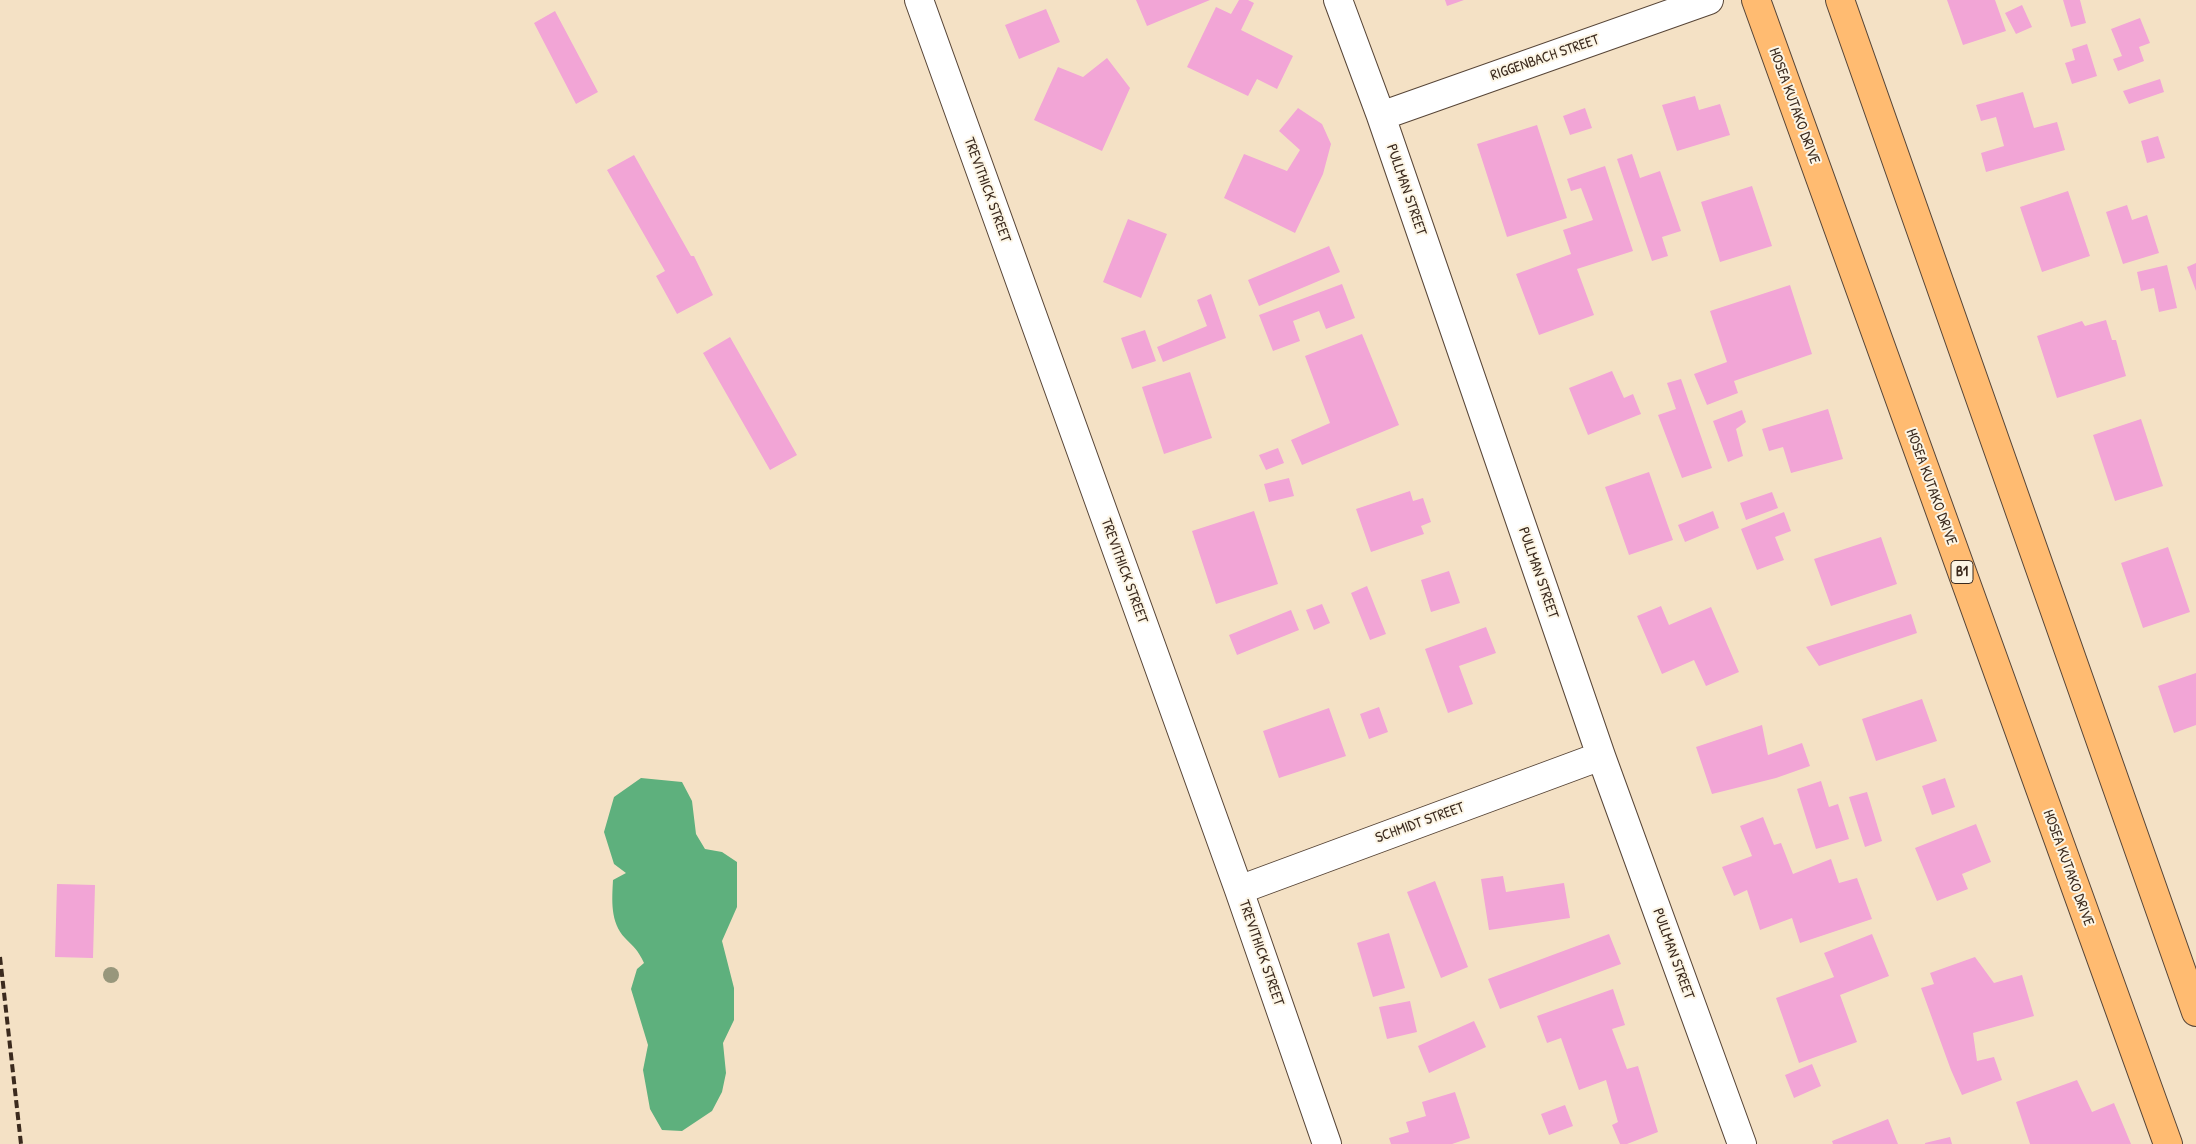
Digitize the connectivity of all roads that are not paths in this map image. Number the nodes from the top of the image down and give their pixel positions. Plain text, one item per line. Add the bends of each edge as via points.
1 (919, 0) edge
2 (1338, 0) edge
3 (1709, 0) edge
4 (1756, 0) edge
5 (1840, 0) edge
6 (1381, 116) junction
7 (1602, 756) junction
8 (1239, 890) junction
9 (2196, 1012) edge
10 (1326, 1144) edge
11 (1742, 1144) edge
12 (2168, 1144) edge

1 - 8 street, TREVITHICK STREET
2 - 6 street, PULLMAN STREET
3 - 6 street, RIGGENBACH STREET
4 - 12 main road, HOSEA KUTAKO DRIVE / B1
5 - 9 main road
6 - 7 street, PULLMAN STREET
7 - 8 street, SCHMIDT STREET
7 - 11 street, PULLMAN STREET
8 - 10 street, TREVITHICK STREET

